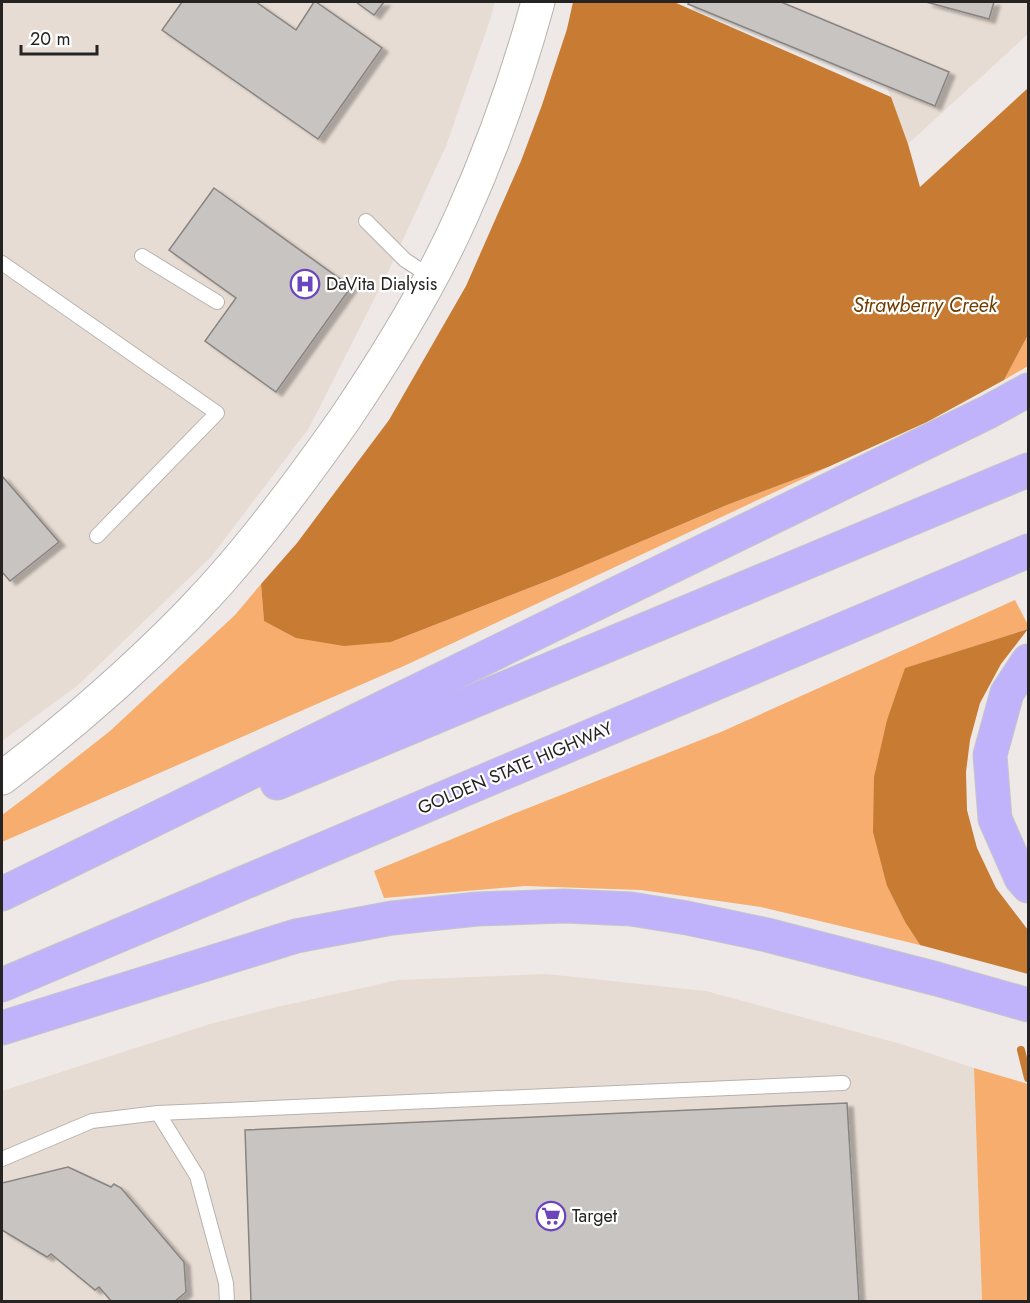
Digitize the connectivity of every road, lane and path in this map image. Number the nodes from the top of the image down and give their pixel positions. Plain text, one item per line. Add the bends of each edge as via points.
1 (538, 2) edge
2 (366, 221) dead end
3 (142, 256) dead end
4 (2, 263) edge
5 (431, 278) junction
6 (217, 302) dead end
7 (1029, 390) edge
8 (1029, 470) edge
9 (97, 536) dead end
10 (1029, 551) edge
11 (1029, 661) edge
12 (2, 778) edge
13 (1029, 886) edge
14 (2, 896) edge
15 (2, 985) edge
16 (1029, 1005) edge
17 (2, 1028) edge
18 (843, 1083) dead end
19 (158, 1113) junction
20 (2, 1158) edge
21 (227, 1302) edge

1 - 5 street via 489,152
2 - 5 lane via 405,260
3 - 6 lane
4 - 9 lane via 217,413
5 - 12 street via 331,439 222,578 105,694
7 - 14 highway
8 - 14 highway
10 - 15 highway, GOLDEN STATE HIGHWAY
11 - 13 highway via 1007,693 990,755 995,819 1021,878
16 - 17 highway via 767,934 631,909 565,906 477,909 392,918 296,936
18 - 19 lane
19 - 20 lane via 92,1121
19 - 21 lane via 197,1176 226,1283

